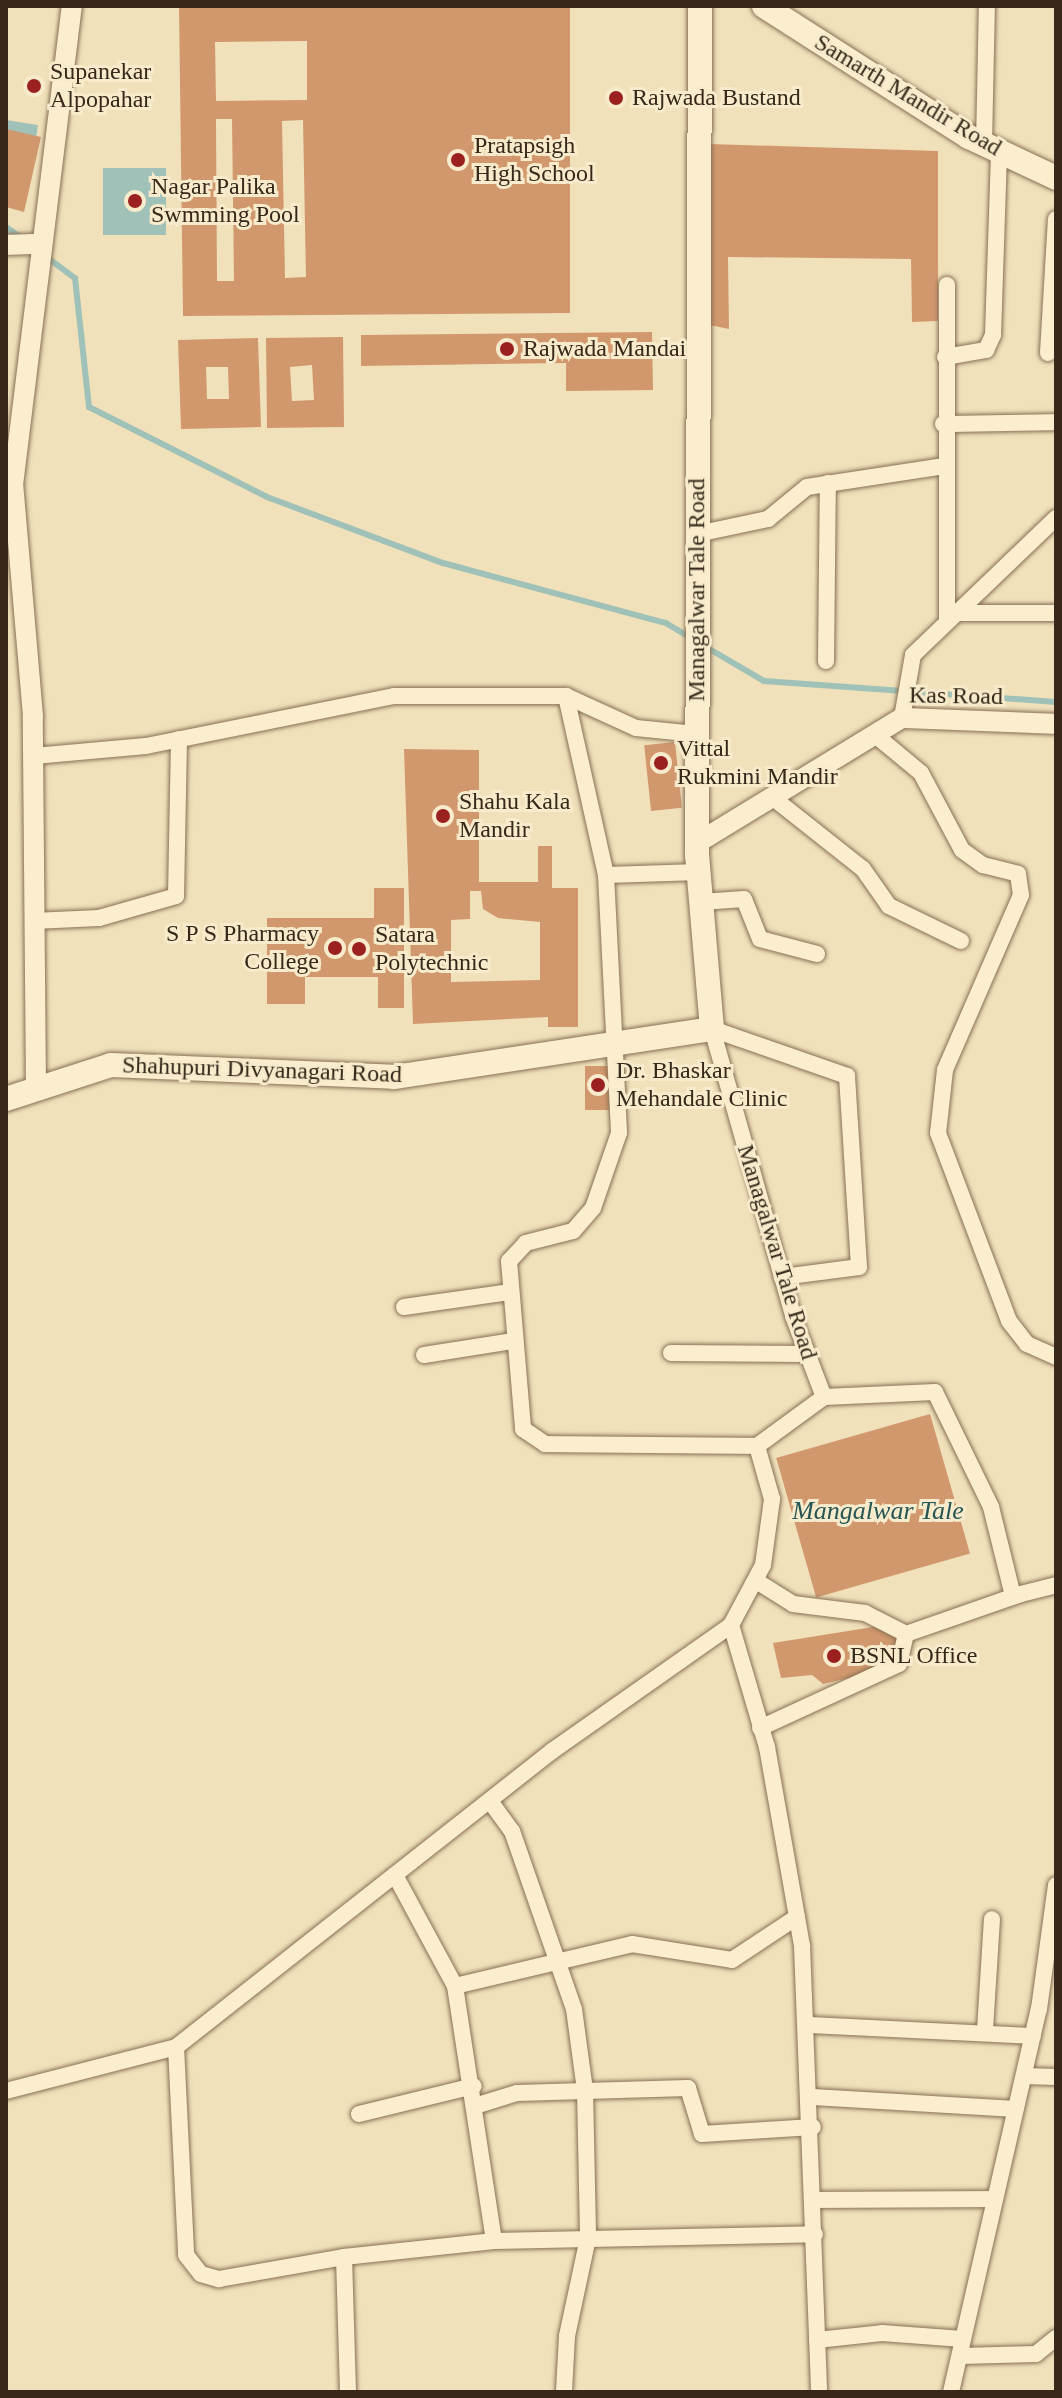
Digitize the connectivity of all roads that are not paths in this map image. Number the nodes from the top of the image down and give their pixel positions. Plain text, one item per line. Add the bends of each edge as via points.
1 (72, 6) edge
2 (700, 6) edge
3 (764, 6) edge
4 (987, 6) edge
5 (992, 148) junction
6 (1056, 178) edge
7 (1056, 219) edge
8 (38, 244) junction
9 (6, 245) edge
10 (947, 285) dead end
11 (1048, 353) dead end
12 (945, 357) junction
13 (1056, 422) edge
14 (943, 424) junction
15 (944, 466) junction
16 (828, 483) junction
17 (1056, 518) edge
18 (697, 534) junction
19 (1056, 613) edge
20 (952, 618) junction
21 (826, 661) dead end
22 (566, 696) junction
23 (902, 718) junction
24 (1056, 724) edge
25 (696, 734) junction
26 (874, 734) junction
27 (179, 739) junction
28 (34, 756) junction
29 (772, 797) junction
30 (697, 843) junction
31 (699, 872) junction
32 (606, 875) junction
33 (701, 902) junction
34 (33, 921) junction
35 (961, 941) dead end
36 (817, 954) dead end
37 (712, 1029) junction
38 (616, 1044) junction
39 (36, 1089) junction
40 (6, 1099) edge
41 (782, 1277) junction
42 (509, 1292) junction
43 (404, 1307) dead end
44 (512, 1341) junction
45 (671, 1353) dead end
46 (805, 1354) junction
47 (424, 1355) dead end
48 (1056, 1357) edge
49 (824, 1397) junction
50 (757, 1446) junction
51 (758, 1582) junction
52 (1056, 1585) edge
53 (1021, 1594) junction
54 (731, 1625) junction
55 (906, 1634) junction
56 (760, 1728) junction
57 (490, 1801) junction
58 (395, 1875) junction
59 (1056, 1885) edge
60 (797, 1917) junction
61 (992, 1919) dead end
62 (556, 1962) junction
63 (455, 1986) junction
64 (808, 2025) junction
65 (985, 2030) junction
66 (1033, 2036) junction
67 (176, 2047) junction
68 (1024, 2076) junction
69 (1056, 2077) edge
70 (474, 2086) junction
71 (585, 2090) junction
72 (6, 2091) edge
73 (813, 2097) junction
74 (478, 2105) junction
75 (1016, 2109) junction
76 (359, 2114) dead end
77 (813, 2127) junction
78 (995, 2199) junction
79 (814, 2200) junction
80 (815, 2234) junction
81 (588, 2238) junction
82 (494, 2241) junction
83 (344, 2257) junction
84 (1056, 2338) edge
85 (817, 2340) junction
86 (962, 2347) junction
87 (348, 2392) edge
88 (564, 2392) edge
89 (819, 2392) edge
90 (951, 2392) edge

1 - 8 street
2 - 18 main road, Managalwar Tale Road
3 - 5 main road, Samarth Mandir Road
4 - 5 street
5 - 6 main road, Samarth Mandir Road
5 - 12 street via 993,335 986,350
7 - 11 street
8 - 9 street
8 - 28 street via 13,485
10 - 12 street
12 - 14 street
13 - 14 street
14 - 15 street
15 - 16 street
15 - 20 street
16 - 18 street via 807,487 768,519
16 - 21 street
17 - 20 street
18 - 25 main road, Managalwar Tale Road
19 - 20 street
20 - 23 street via 913,655
22 - 25 street via 636,728
22 - 27 street via 394,696
22 - 32 street
23 - 24 street, Kas Road
23 - 26 street, Kas Road
25 - 30 main road, Managalwar Tale Road
26 - 29 street, Kas Road
26 - 48 street via 921,773 962,850 983,865 1018,874 1021,895 945,1070 938,1133 976,1249 1009,1321 1027,1344
27 - 28 street
27 - 34 street via 176,896 99,918
28 - 34 street
29 - 30 street, Kas Road
29 - 35 street via 863,869 889,906
30 - 31 main road, Managalwar Tale Road
31 - 32 street
31 - 33 main road, Managalwar Tale Road
32 - 38 street
33 - 36 street via 744,899 760,939
33 - 37 main road, Managalwar Tale Road
34 - 39 street
37 - 38 main road, Shahupuri Divyanagari Road
37 - 41 street, Managalwar Tale Road
37 - 41 street via 847,1076 859,1267
38 - 39 main road, Shahupuri Divyanagari Road via 394,1077 111,1065
38 - 42 street via 613,1163 573,1231 526,1243 513,1254
39 - 40 main road, Shahupuri Divyanagari Road
41 - 46 street, Managalwar Tale Road
42 - 43 street
42 - 44 street
44 - 47 street
44 - 50 street via 523,1429 535,1440
45 - 46 street
46 - 49 street, Managalwar Tale Road
49 - 50 street
49 - 53 street via 935,1392 991,1507 1013,1596
50 - 51 street via 772,1499
51 - 54 street
51 - 55 street via 793,1604 865,1613
52 - 53 street
53 - 55 street
54 - 56 street
54 - 57 street
55 - 56 street via 899,1664
56 - 60 street
57 - 58 street
57 - 62 street via 512,1831
58 - 63 street
58 - 67 street
59 - 66 street
60 - 62 street via 732,1960 632,1944
60 - 64 street
61 - 65 street
62 - 63 street
62 - 71 street via 574,2009
63 - 70 street
64 - 65 street
64 - 73 street
65 - 66 street
66 - 68 street
67 - 72 street
67 - 83 street via 191,2263 219,2279
68 - 69 street
68 - 75 street
70 - 74 street
70 - 76 street
71 - 74 street via 517,2093
71 - 77 street via 688,2088 702,2134
71 - 81 street
73 - 75 street
73 - 77 street
74 - 82 street
75 - 78 street
77 - 79 street
78 - 79 street
78 - 86 street
79 - 80 street
80 - 81 street
80 - 85 street
81 - 82 street
81 - 88 street via 567,2336
82 - 83 street
83 - 87 street
84 - 86 street via 1036,2354
85 - 86 street via 882,2333
85 - 89 street
86 - 90 street

